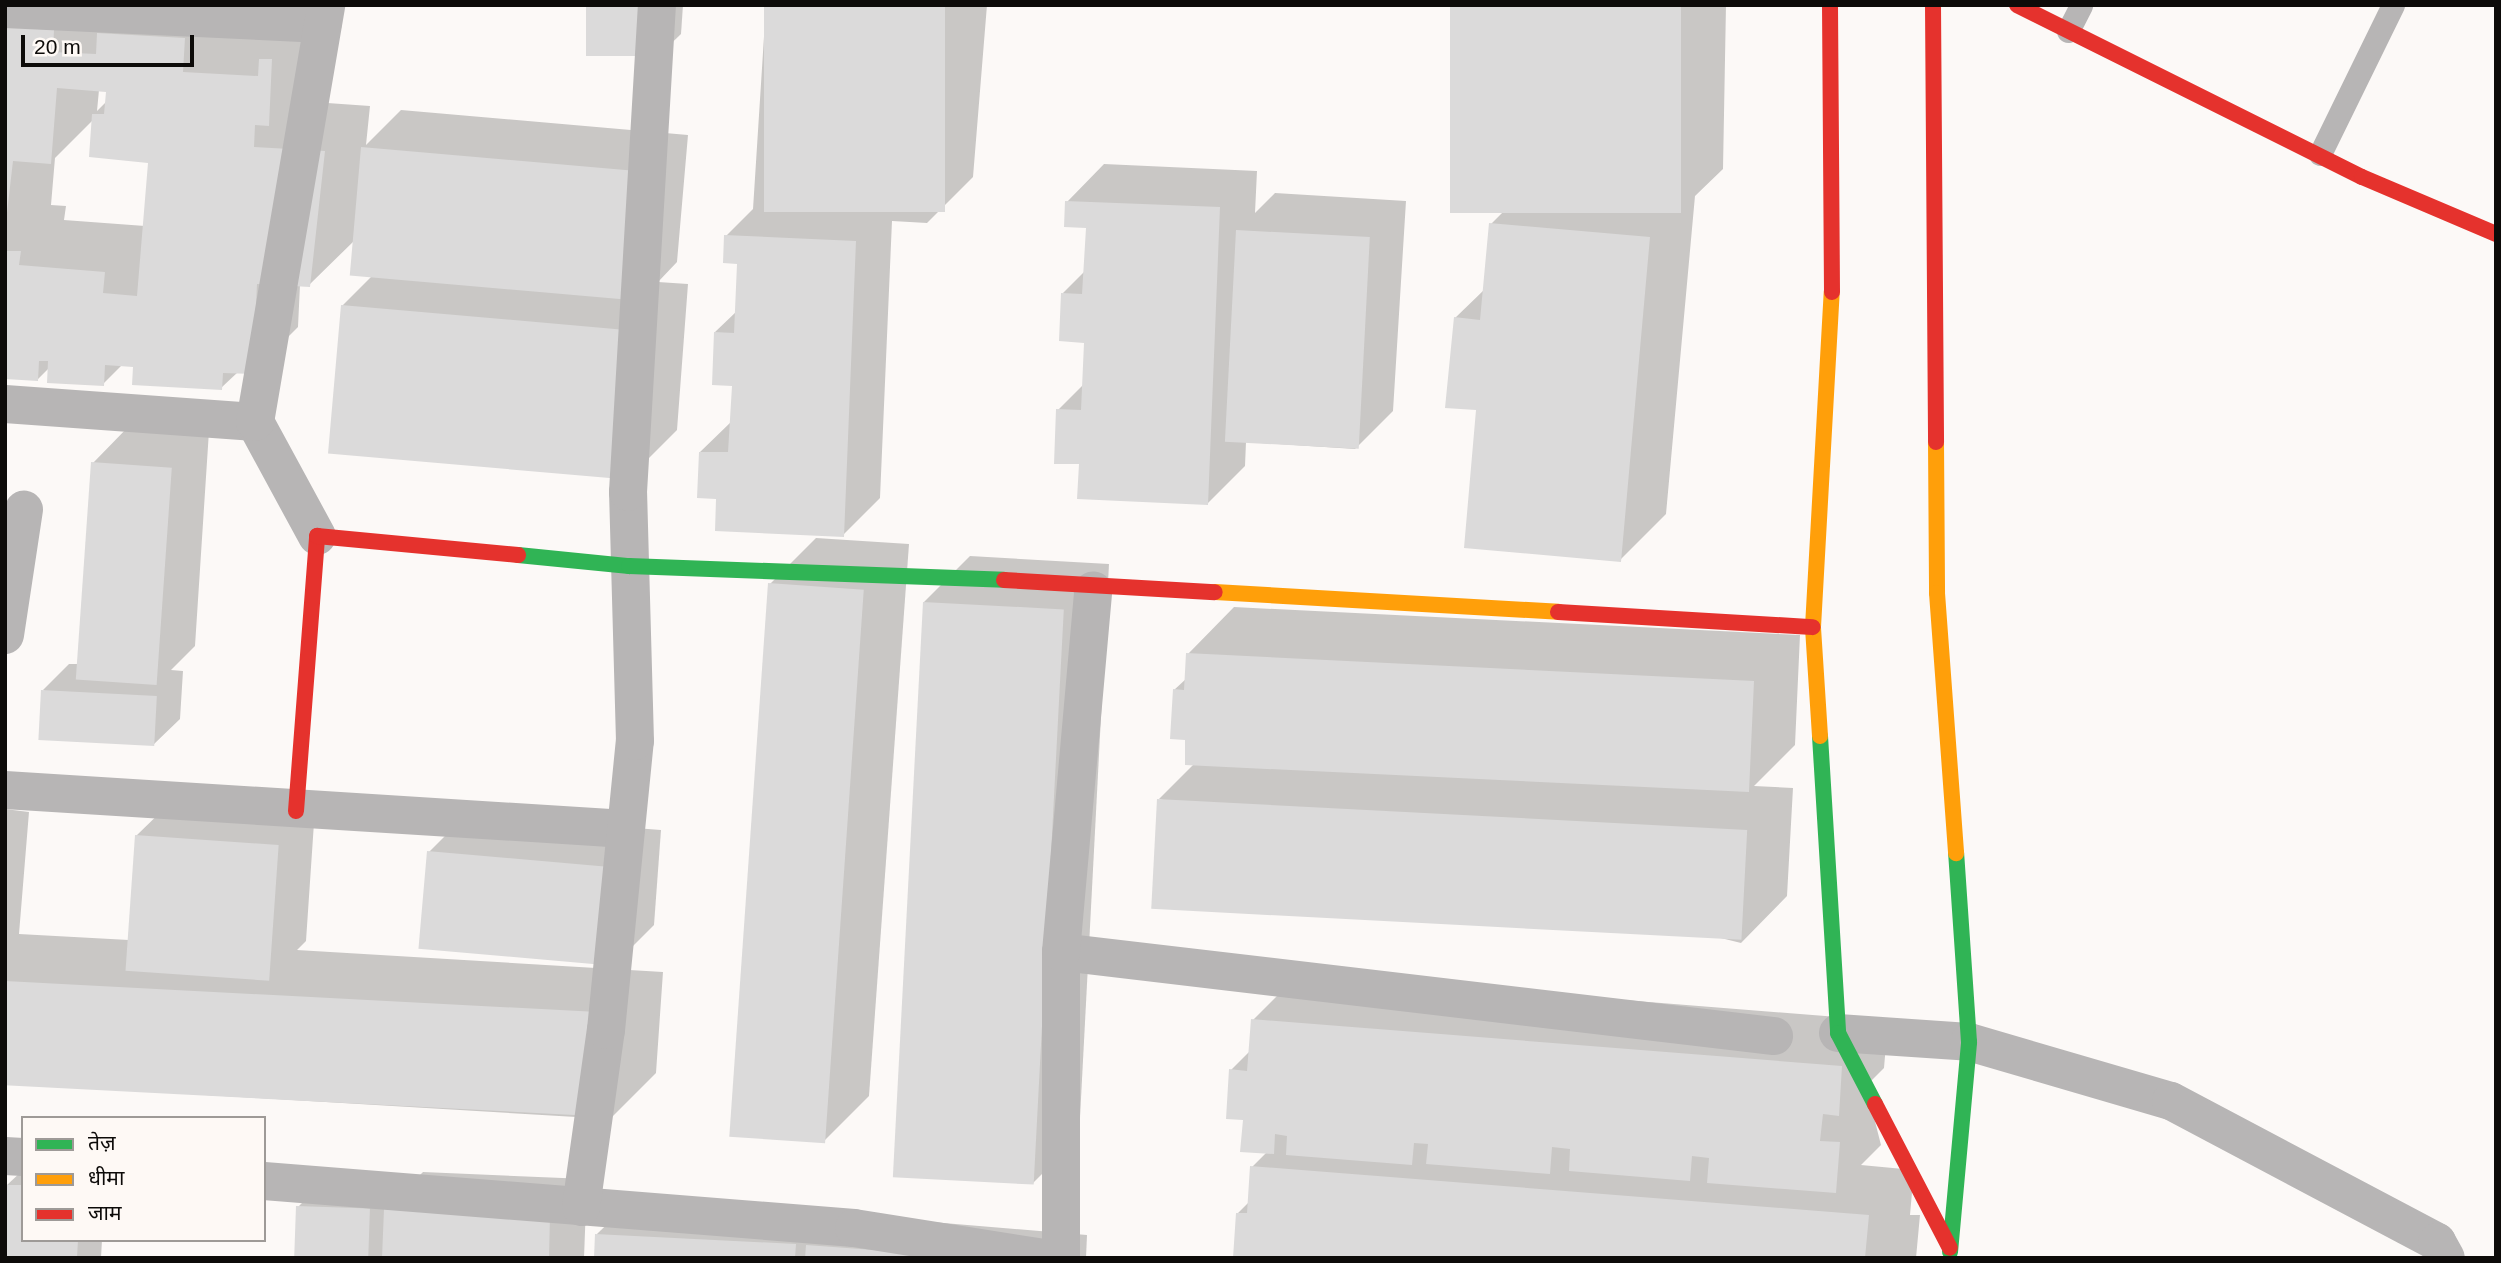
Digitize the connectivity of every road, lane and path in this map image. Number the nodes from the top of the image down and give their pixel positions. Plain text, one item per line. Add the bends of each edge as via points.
1 (657, 5) edge
2 (1830, 5) edge
3 (1933, 5) edge
4 (2017, 5) edge
5 (2081, 5) edge
6 (2393, 5) edge
7 (5, 9) edge
8 (324, 15) edge
9 (2068, 31) junction
10 (2320, 154) junction
11 (2496, 234) edge
12 (5, 404) edge
13 (255, 422) junction
14 (24, 509) dead end
15 (317, 536) junction
16 (629, 566) junction
17 (1093, 590) junction
18 (1813, 627) junction
19 (5, 635) edge
20 (5, 790) edge
21 (296, 811) junction
22 (626, 829) junction
23 (1061, 952) junction
24 (1838, 1033) junction
25 (1774, 1036) dead end
26 (1969, 1042) junction
27 (266, 1181) edge
28 (581, 1207) junction
29 (1950, 1253) edge
30 (1043, 1258) edge
31 (1061, 1258) edge
32 (2445, 1258) edge

1 - 16 street via 628,492
2 - 18 main road via 1833,269
3 - 26 main road via 1937,593
4 - 9 main road
5 - 9 lane
6 - 10 lane
7 - 8 street
8 - 13 street
9 - 10 main road
10 - 11 main road
12 - 13 street
13 - 15 street
14 - 19 street
15 - 16 main road
15 - 21 main road
16 - 17 main road via 905,574
16 - 22 street via 635,741
17 - 18 main road
17 - 23 street
18 - 24 main road
20 - 21 street
21 - 22 street
22 - 28 street
23 - 25 street
23 - 31 street
24 - 26 street
24 - 29 main road
26 - 29 main road
26 - 32 street via 2171,1101 2437,1242
27 - 28 street
28 - 30 street via 854,1228

